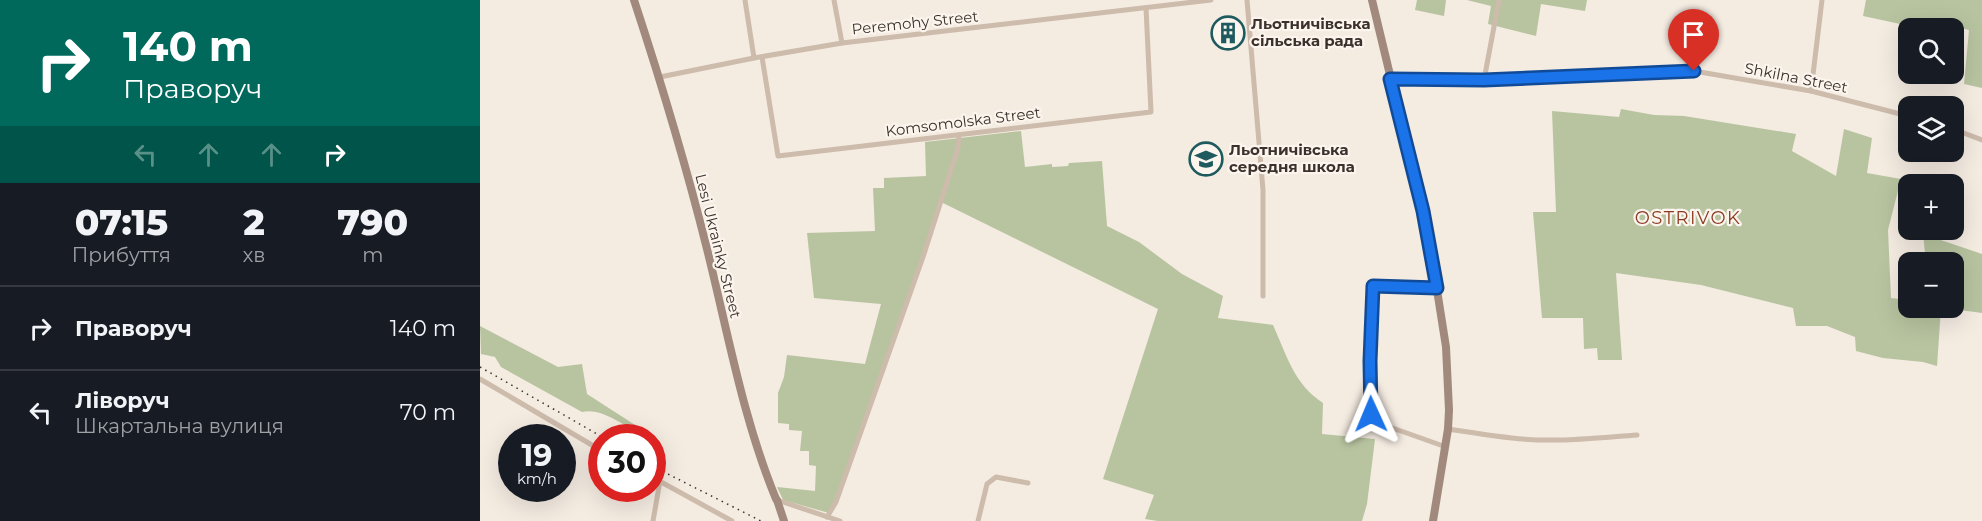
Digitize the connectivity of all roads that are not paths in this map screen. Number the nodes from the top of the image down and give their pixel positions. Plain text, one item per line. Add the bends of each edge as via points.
1 (634, 0) edge
2 (744, 0) edge
3 (834, 0) edge
4 (1211, 0) edge
5 (1247, 0) edge
6 (1372, 0) edge
7 (1500, 0) edge
8 (1822, 0) edge
9 (1146, 8) junction
10 (842, 43) junction
11 (762, 57) junction
12 (754, 58) junction
13 (660, 77) junction
14 (1390, 79) junction
15 (1484, 80) junction
16 (1811, 91) junction
17 (1898, 113) edge
18 (1964, 133) edge
19 (959, 135) junction
20 (1982, 140) edge
21 (1437, 288) junction
22 (1263, 296) dead end
23 (480, 379) edge
24 (1448, 429) junction
25 (1637, 435) dead end
26 (588, 443) edge
27 (1446, 447) junction
28 (1028, 483) dead end
29 (666, 484) edge
30 (776, 500) junction
31 (656, 502) edge
32 (827, 517) junction
33 (653, 521) edge
34 (732, 521) edge
35 (784, 521) edge
36 (840, 521) edge
37 (978, 521) edge
38 (1433, 521) edge

1 - 13 street, Lesi Ukrainky Street
2 - 12 street
3 - 10 street
4 - 9 street, Peremohy Street
5 - 22 street via 1263,190
6 - 14 street
7 - 15 street
8 - 16 street
9 - 10 street, Peremohy Street
9 - 19 street, Komsomolska Street via 1151,112
10 - 11 street, Peremohy Street
11 - 12 street, Peremohy Street
11 - 19 street, Komsomolska Street via 778,156
12 - 13 street, Peremohy Street
13 - 30 street, Lesi Ukrainky Street via 730,350
14 - 15 street, Shkilna Street
14 - 21 street via 1426,222
15 - 16 street, Shkilna Street via 1694,71
16 - 17 street, Shkilna Street
18 - 20 street
19 - 32 street via 923,257 836,502
21 - 24 street via 1446,347
21 - 27 street via 1373,286 1371,414 1373,421
23 - 26 street
24 - 25 street via 1535,440
24 - 27 street
27 - 38 street
28 - 37 street via 996,477 987,484
29 - 34 street
30 - 32 street
30 - 35 street, Lesi Ukrainky Street
31 - 33 street
32 - 36 street

